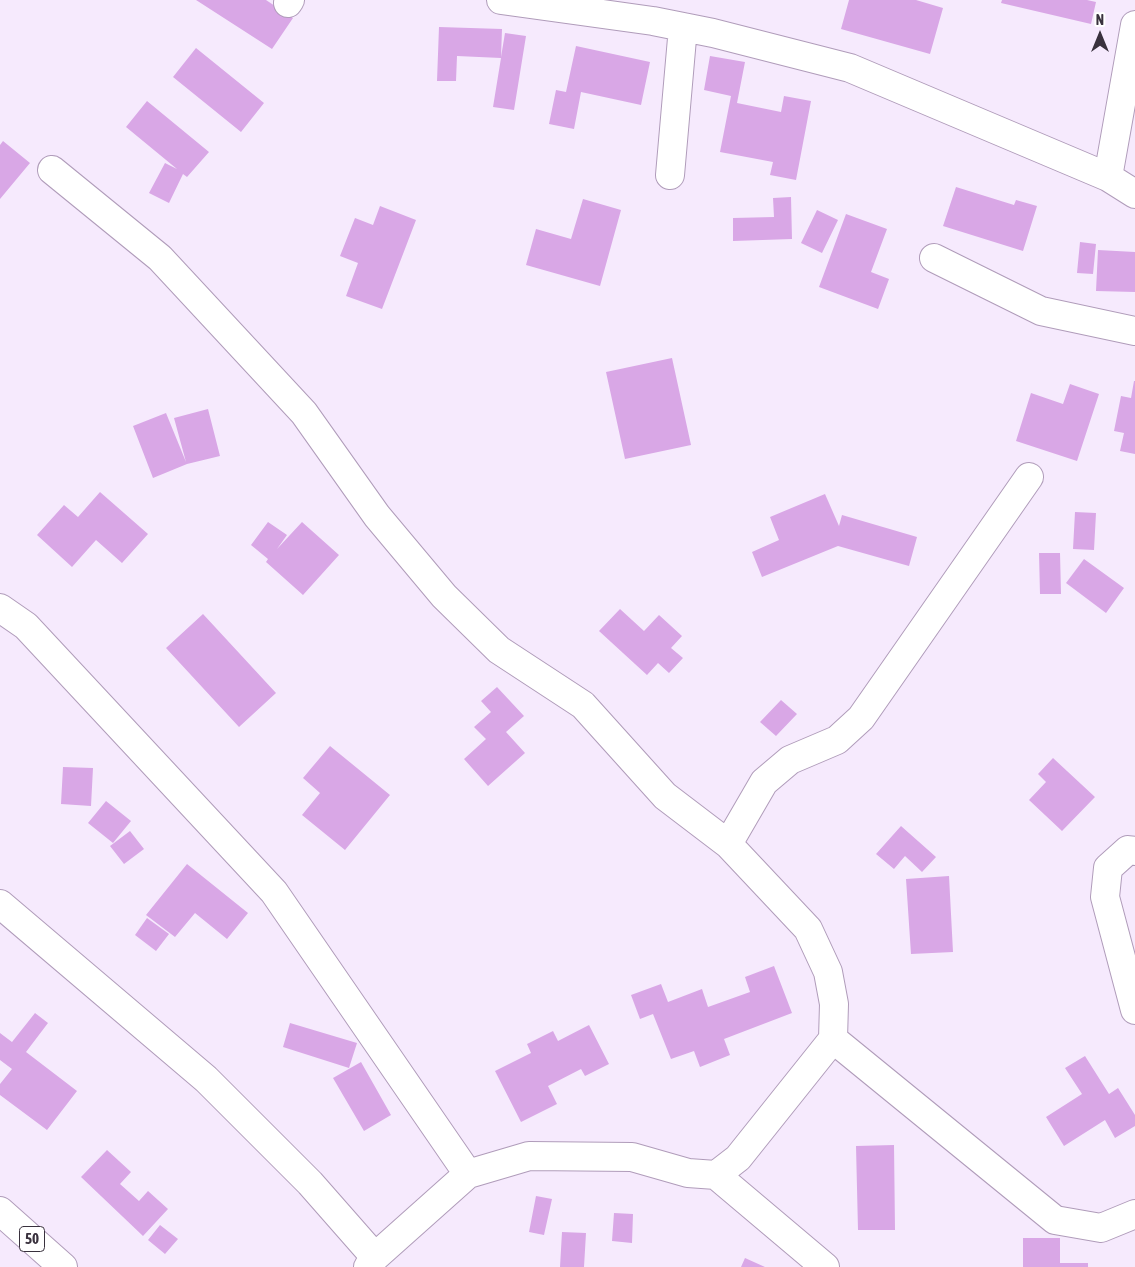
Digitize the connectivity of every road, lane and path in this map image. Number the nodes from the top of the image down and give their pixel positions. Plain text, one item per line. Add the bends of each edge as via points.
1 (500, 0) edge
2 (1135, 25) edge
3 (683, 27) junction
4 (52, 170) dead end
5 (670, 175) dead end
6 (1108, 177) junction
7 (1135, 194) edge
8 (934, 258) dead end
9 (1135, 331) edge
10 (1029, 477) dead end
11 (0, 608) edge
12 (728, 844) junction
13 (1135, 851) edge
14 (0, 904) edge
15 (1135, 1010) edge
16 (833, 1039) junction
17 (468, 1174) junction
18 (716, 1175) junction
19 (0, 1211) edge
20 (1135, 1214) edge
21 (372, 1262) edge
22 (63, 1267) edge
23 (825, 1267) edge

1 - 3 main road
2 - 6 main road
3 - 5 main road
3 - 6 main road via 850,68
4 - 12 main road via 160,258 304,413 377,516 444,596 499,650 583,705 664,796
6 - 7 main road
8 - 9 main road via 1041,311
10 - 12 main road via 861,718 837,740 790,760 764,782
11 - 17 main road via 26,626 274,892
12 - 16 main road via 808,929 828,972 834,1004
13 - 15 main road via 1128,850 1108,868 1105,898
14 - 21 main road via 206,1079 310,1184
16 - 18 main road via 738,1158
16 - 20 main road via 1054,1220 1101,1228
17 - 18 main road via 529,1156 632,1157 688,1174
17 - 21 main road
18 - 23 main road
19 - 22 main road, 50

